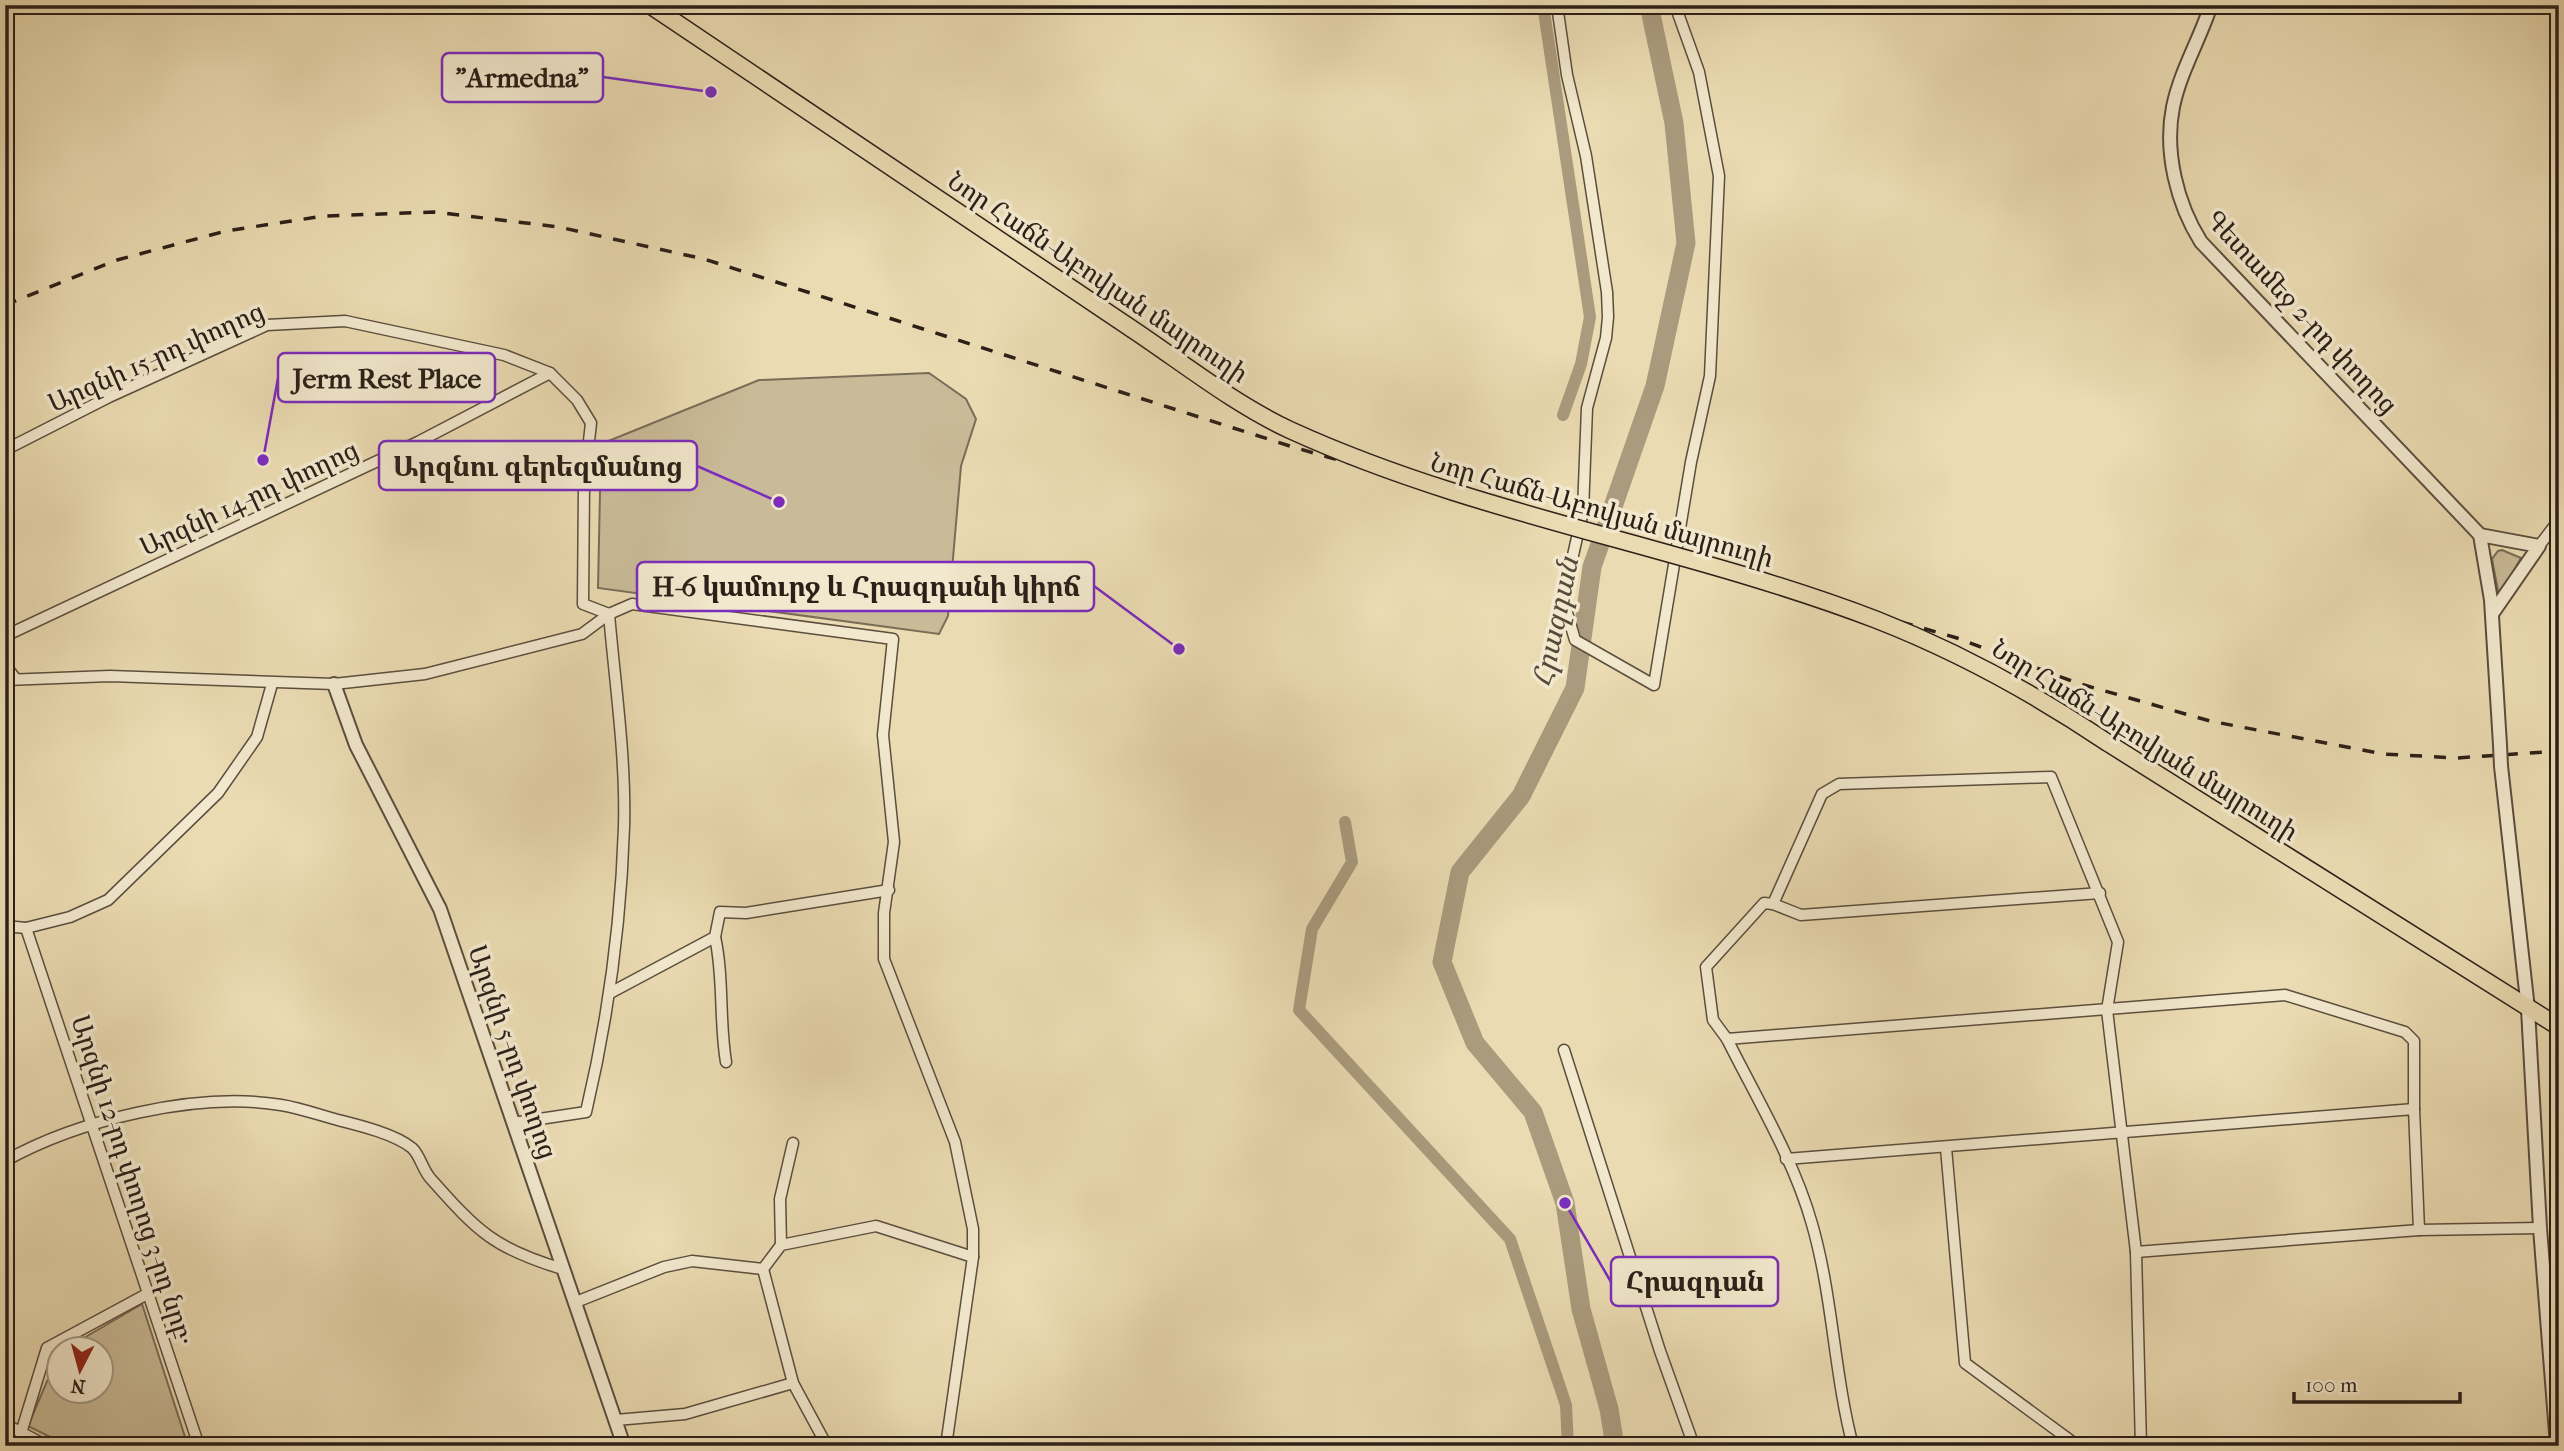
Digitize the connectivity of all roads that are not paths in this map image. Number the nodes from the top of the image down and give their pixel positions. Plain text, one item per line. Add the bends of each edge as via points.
1 (650, 5) edge
2 (1557, 5) edge
3 (1675, 5) edge
4 (2211, 5) edge
5 (551, 373) junction
6 (5, 450) edge
7 (2559, 520) edge
8 (2480, 535) junction
9 (2539, 546) junction
10 (609, 614) junction
11 (2492, 614) junction
12 (5, 640) edge
13 (5, 665) edge
14 (10, 679) edge
15 (272, 684) junction
16 (334, 684) junction
17 (889, 890) junction
18 (2100, 893) junction
19 (1773, 904) junction
20 (5, 926) edge
21 (26, 928) junction
22 (715, 937) junction
23 (610, 993) junction
24 (2528, 1009) junction
25 (2108, 1010) junction
26 (2559, 1027) edge
27 (1727, 1039) junction
28 (1564, 1050) dead end
29 (726, 1062) dead end
30 (2414, 1109) junction
31 (94, 1123) junction
32 (513, 1123) junction
33 (2121, 1130) junction
34 (793, 1143) dead end
35 (1946, 1148) junction
36 (1786, 1159) junction
37 (5, 1161) edge
38 (2540, 1228) junction
39 (2420, 1230) junction
40 (781, 1245) junction
41 (2136, 1252) junction
42 (973, 1257) junction
43 (563, 1269) junction
44 (763, 1269) junction
45 (147, 1294) junction
46 (576, 1303) junction
47 (793, 1383) junction
48 (616, 1420) junction
49 (5, 1424) edge
50 (21, 1433) junction
51 (25, 1446) edge
52 (47, 1446) edge
53 (199, 1446) edge
54 (625, 1446) edge
55 (827, 1446) edge
56 (946, 1446) edge
57 (1693, 1446) edge
58 (1853, 1446) edge
59 (2078, 1446) edge
60 (2141, 1446) edge
61 (2557, 1446) edge

1 - 24 main road, Նոր Հաճն-Աբովյան մայրուղի, bridge via 1248,407 1288,429 1425,485 1779,587 1878,620 1966,659 2047,702
2 - 3 street via 1586,156 1608,317 1587,408 1583,511 1561,592 1575,640 1654,685 1710,376 1719,176 1699,72
4 - 8 street, Գետամեջ 2-րդ փողոց via 2173,107 2172,151 2186,219 2200,242
5 - 6 street, Արզնի 15-րդ փողոց via 504,355 345,321 267,325
5 - 10 street, Արզնի 15-րդ փողոց via 591,423 584,485 583,604
5 - 12 street, Արզնի 14-րդ փողոց via 418,442 5,636
7 - 9 street
8 - 9 street
8 - 11 street
9 - 11 street
10 - 16 street via 582,635 503,656 425,674
10 - 17 street via 632,604 893,639 883,735 894,842
10 - 23 street via 624,826
11 - 24 street, bridge via 2501,766
13 - 14 street
14 - 15 street via 110,676
15 - 16 street
15 - 21 street via 257,737 204,808 107,900 70,917
16 - 32 street, Արզնի 5-րդ փողոց via 356,745 440,909
17 - 22 street via 746,913 720,912
17 - 42 street via 884,959 955,1142 973,1230
18 - 19 street via 1801,915
18 - 19 street via 2051,777 1839,783 1822,794
18 - 25 street via 2118,942
19 - 27 street via 1764,903 1706,967 1713,1020
20 - 21 street
21 - 31 street, Արզնի 12-րդ փողոց 3-րդ նրբ․
22 - 23 street
22 - 29 street via 721,963 720,1024
23 - 32 street via 586,1112
24 - 26 main road, Նոր Հաճն-Աբովյան մայրուղի
24 - 38 street
25 - 27 street
25 - 30 street via 2285,995 2405,1032 2414,1041
25 - 33 street
27 - 36 street
28 - 57 street
30 - 33 street
30 - 39 street
31 - 37 street
31 - 43 street via 213,1102 280,1105 365,1127 412,1148 428,1176 483,1234 519,1256
31 - 45 street, Արզնի 12-րդ փողոց 3-րդ նրբ․
32 - 43 street, Արզնի 5-րդ փողոց
33 - 35 street
33 - 41 street
34 - 40 street via 780,1199
35 - 36 street
35 - 59 street via 1965,1363
36 - 58 street via 1812,1223
38 - 39 street
38 - 61 street
39 - 41 street
40 - 42 street via 876,1226
40 - 44 street
41 - 60 street
42 - 56 street
43 - 46 street, Արզնի 5-րդ փողոց
44 - 46 street via 692,1261 664,1267
44 - 47 street
45 - 50 street via 47,1348
45 - 53 street, Արզնի 12-րդ փողոց 3-րդ նրբ․
46 - 48 street, Արզնի 5-րդ փողոց
47 - 48 street via 685,1414
47 - 55 street
48 - 54 street, Արզնի 5-րդ փողոց
49 - 50 street
50 - 51 street
50 - 52 street

